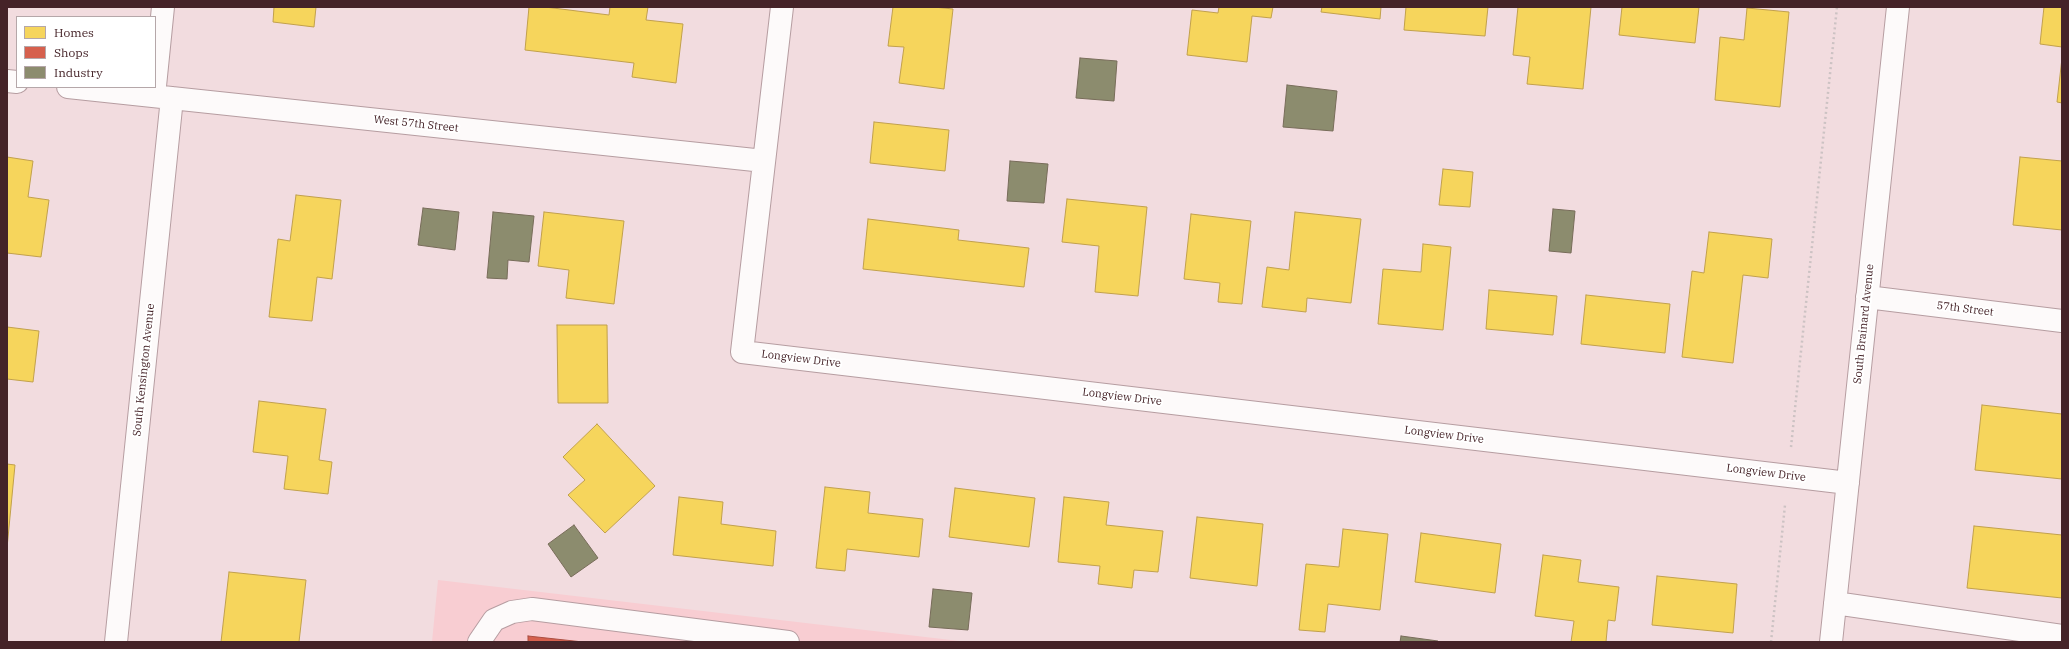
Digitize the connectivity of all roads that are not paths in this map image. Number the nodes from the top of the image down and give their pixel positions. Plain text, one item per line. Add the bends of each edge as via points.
1 (163, 7) edge
2 (782, 7) edge
3 (1898, 7) edge
4 (78, 88) edge
5 (163, 97) junction
6 (764, 161) junction
7 (1867, 297) junction
8 (2062, 320) edge
9 (1848, 483) junction
10 (1835, 603) junction
11 (2062, 636) edge
12 (116, 642) edge
13 (479, 642) edge
14 (788, 642) edge
15 (1831, 642) edge

1 - 5 street, South Kensington Avenue
2 - 6 street, Longview Drive
3 - 7 street, South Brainard Avenue
4 - 5 street, West 57th Street
5 - 6 street, West 57th Street
5 - 12 street, South Kensington Avenue
6 - 9 street, Longview Drive via 742,352
7 - 8 street, 57th Street
7 - 9 street, South Brainard Avenue
9 - 10 street, South Brainard Avenue
10 - 11 street
10 - 15 street, South Brainard Avenue
13 - 14 street via 494,620 512,612 532,609

